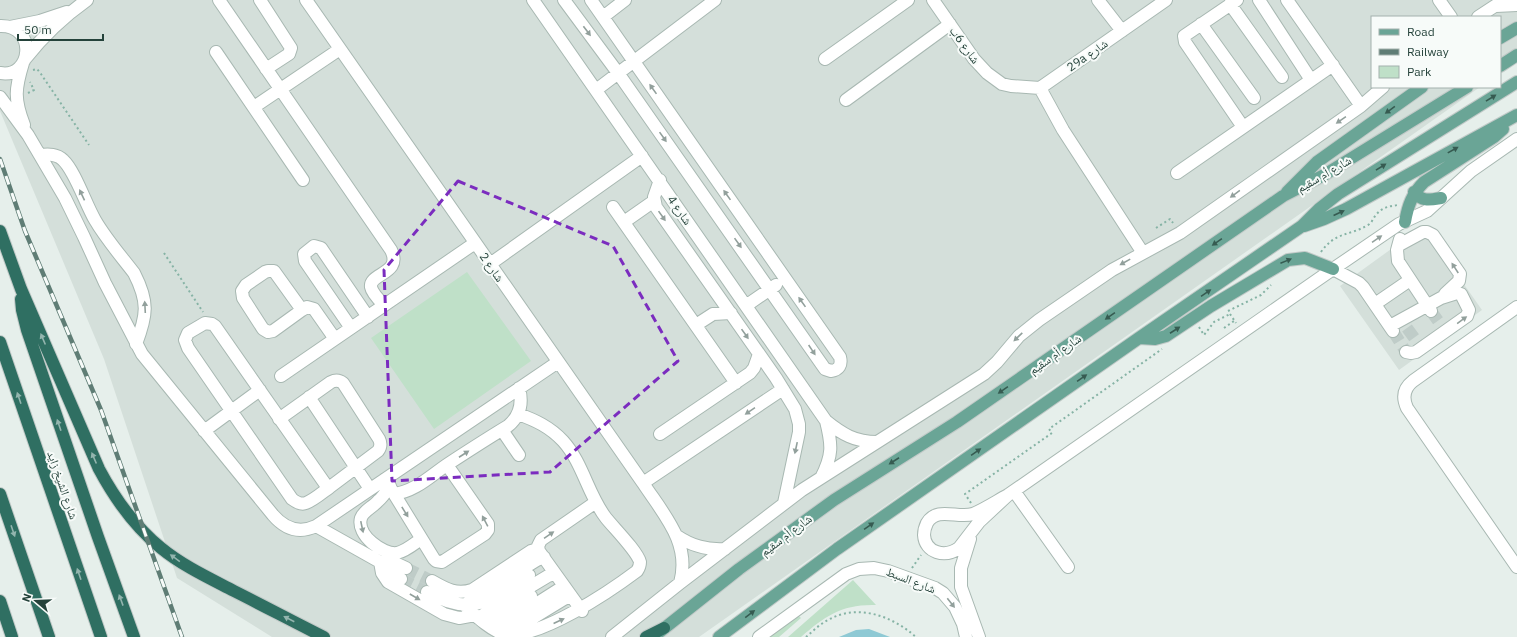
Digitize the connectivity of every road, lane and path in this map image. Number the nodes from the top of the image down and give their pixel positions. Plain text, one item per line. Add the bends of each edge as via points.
1 (87, 0) edge
2 (219, 0) edge
3 (260, 0) edge
4 (306, 0) edge
5 (533, 0) edge
6 (564, 0) edge
7 (591, 0) edge
8 (625, 0) edge
9 (715, 0) edge
10 (908, 0) edge
11 (933, 0) edge
12 (1098, 0) edge
13 (1166, 0) edge
14 (1259, 0) edge
15 (1287, 0) edge
16 (1439, 0) edge
17 (1234, 2) edge
18 (1500, 3) edge
19 (1517, 5) edge
20 (75, 8) junction
21 (1450, 16) edge
22 (1480, 16) edge
23 (603, 17) junction
24 (950, 24) junction
25 (1201, 24) junction
26 (5, 26) edge
27 (1517, 28) edge
28 (1122, 31) junction
29 (1501, 37) edge
30 (340, 49) junction
31 (216, 52) dead end
32 (1517, 55) edge
33 (824, 59) dead end
34 (24, 61) junction
35 (634, 61) junction
36 (1333, 65) junction
37 (1501, 65) edge
38 (266, 69) junction
39 (0, 73) edge
40 (618, 73) junction
41 (30, 74) dead end
42 (1282, 77) dead end
43 (28, 80) dead end
44 (1311, 80) junction
45 (1517, 82) edge
46 (1040, 88) junction
47 (1382, 88) edge
48 (1421, 88) edge
49 (1465, 88) edge
50 (280, 90) junction
51 (596, 90) junction
52 (0, 97) edge
53 (1254, 98) dead end
54 (16, 99) junction
55 (846, 100) dead end
56 (1361, 106) junction
57 (254, 107) junction
58 (1515, 116) edge
59 (1243, 127) junction
60 (28, 135) junction
61 (1517, 139) edge
62 (89, 145) dead end
63 (40, 154) junction
64 (642, 156) junction
65 (1177, 173) dead end
66 (303, 180) dead end
67 (660, 180) junction
68 (1414, 192) junction
69 (1283, 196) junction
70 (1441, 198) junction
71 (654, 201) junction
72 (1409, 204) junction
73 (613, 207) dead end
74 (624, 222) junction
75 (1404, 222) junction
76 (1174, 224) dead end
77 (1302, 226) junction
78 (1156, 228) dead end
79 (0, 231) edge
80 (475, 243) junction
81 (1399, 245) junction
82 (164, 253) dead end
83 (1143, 253) junction
84 (1314, 260) junction
85 (490, 264) junction
86 (1333, 269) junction
87 (786, 279) junction
88 (1410, 280) junction
89 (1272, 283) dead end
90 (770, 289) junction
91 (21, 290) junction
92 (1441, 298) junction
93 (1221, 300) junction
94 (1375, 304) junction
95 (747, 305) junction
96 (384, 306) junction
97 (1517, 307) edge
98 (1429, 308) junction
99 (302, 310) junction
100 (1229, 312) junction
101 (731, 313) junction
102 (368, 316) junction
103 (1234, 321) junction
104 (205, 323) junction
105 (1197, 324) dead end
106 (696, 325) junction
107 (352, 328) junction
108 (1224, 328) dead end
109 (1242, 333) junction
110 (1139, 338) junction
111 (335, 339) junction
112 (0, 342) edge
113 (136, 344) junction
114 (1165, 347) dead end
115 (1406, 352) dead end
116 (759, 354) junction
117 (558, 362) junction
118 (790, 369) junction
119 (281, 376) dead end
120 (776, 378) junction
121 (736, 383) junction
122 (519, 388) junction
123 (260, 390) junction
124 (783, 390) junction
125 (309, 397) junction
126 (231, 411) junction
127 (518, 414) junction
128 (279, 419) junction
129 (826, 421) junction
130 (502, 430) junction
131 (204, 431) junction
132 (660, 434) dead end
133 (877, 442) junction
134 (519, 456) dead end
135 (447, 465) junction
136 (356, 467) junction
137 (821, 478) junction
138 (643, 483) junction
139 (390, 487) junction
140 (328, 488) junction
141 (370, 488) junction
142 (1011, 493) junction
143 (0, 494) edge
144 (596, 502) junction
145 (784, 503) junction
146 (973, 506) dead end
147 (979, 522) junction
148 (316, 526) junction
149 (677, 536) junction
150 (422, 538) junction
151 (725, 549) junction
152 (924, 550) dead end
153 (543, 557) junction
154 (1515, 559) edge
155 (380, 562) junction
156 (1068, 566) dead end
157 (406, 568) tunnel mouth
158 (912, 568) dead end
159 (401, 580) tunnel mouth
160 (563, 584) junction
161 (680, 584) junction
162 (0, 601) edge
163 (464, 605) junction
164 (582, 611) junction
165 (488, 624) junction
166 (664, 628) junction
167 (12, 637) edge
168 (49, 637) edge
169 (101, 637) edge
170 (134, 637) edge
171 (324, 637) edge
172 (612, 637) edge
173 (646, 637) edge
174 (653, 637) edge
175 (719, 637) edge
176 (759, 637) edge
177 (806, 637) edge
178 (916, 637) edge
179 (966, 637) edge
180 (979, 637) edge

1 - 20 street
2 - 38 street
3 - 38 street via 291,48 289,54
4 - 30 street, شارع 2
5 - 51 street, شارع 4
6 -> 40 street
7 - 23 street
8 - 23 street
9 - 35 street
10 - 33 street
11 - 24 street, شارع 6ب
12 - 28 street
13 - 28 street, 29a شارع
14 - 44 street
15 - 36 street
16 - 21 street
17 - 25 street
17 - 42 street
18 - 19 street
18 - 22 street
20 - 26 street via 46,19
20 - 34 street via 46,34
23 - 35 street
24 - 46 street, شارع 6ب via 977,62 1002,84
24 - 55 street
25 - 53 street
25 - 59 street via 1184,36 1185,42
26 - 34 street via 20,32 24,37 27,48
27 - 29 main road
28 - 46 street, 29a شارع
30 - 50 street
30 - 80 street, شارع 2
31 - 57 street
32 - 37 main road
34 - 39 street via 11,72
34 - 54 street
35 - 40 street
87 -> 35 street
36 - 44 street
36 - 56 street
38 - 50 street
40 - 51 street
40 -> 90 street
41 - 62 path via 34,69 41,74
43 - 54 path via 34,90
44 - 59 street
77 -> 45 main road, شارع أم سقيم via 1323,205 1347,188
46 - 83 street via 1063,130
47 - 56 street
48 -> 69 main road via 1317,162
49 - 69 main road, شارع أم سقيم via 1311,183
50 - 57 street
50 - 96 street via 393,253 390,269 371,284
51 - 64 street, شارع 4
52 - 60 street
54 - 60 street
56 -> 83 street via 1180,233
57 - 66 street
58 - 68 main road via 1494,137 1424,182
77 -> 58 main road via 1346,209
59 - 65 street
60 - 63 street
61 - 70 street via 1476,167
63 - 113 street via 81,230
113 -> 63 street via 145,311 139,282 95,220 69,166 62,158 52,154
64 - 67 street, شارع 4
64 - 85 street
67 - 71 street
67 - 95 street, شارع 4
68 - 70 main road via 1426,200
68 - 72 main road
69 -> 166 main road, شارع أم سقيم via 957,422 828,504
70 - 75 street via 1424,213
71 - 74 street
71 -> 101 street via 656,208
72 - 75 main road
72 - 84 path via 1388,206 1376,214 1370,224 1332,239
73 - 74 street
74 - 106 street
75 - 81 street
86 -> 75 street
76 - 78 path via 1170,218
110 -> 77 main road, شارع أم سقيم
79 - 91 highway
80 - 85 street, شارع 2
80 - 96 street
81 - 88 street via 1398,261
92 -> 81 street via 1459,281 1460,274 1433,235 1423,232
82 - 104 path via 205,314
83 -> 133 street via 1100,277 1028,328 984,374
84 - 86 main road
93 -> 84 main road via 1288,260
85 - 117 street, شارع 2
86 - 94 street via 1359,283
86 - 109 street
87 - 90 street
90 -> 87 street via 825,369 837,369 841,364 840,357
88 - 94 street
88 - 98 street
89 - 100 path via 1260,295
90 - 95 street
170 -> 91 highway via 27,330
171 -> 91 highway via 181,562 161,547 125,512 99,469
92 - 98 street
115 -> 92 street via 1414,353 1420,345 1444,328 1467,316 1469,310 1459,293
93 - 100 path
110 -> 93 main road via 1154,339 1166,336
94 - 98 street via 1391,329
95 - 118 street, شارع 4
96 - 102 street
97 - 154 street via 1413,381 1405,390 1404,396 1407,408
99 - 99 street via 277,274 271,270 243,288 243,298 263,329 268,332
99 - 111 street via 307,307 314,309
100 - 103 path
100 - 105 path via 1214,322 1204,334
101 - 106 street via 713,314
101 -> 116 street
102 - 107 street
102 - 107 street via 321,248 314,246 307,251 304,254 305,261
103 - 108 path
103 - 109 path
104 - 123 street via 214,326
104 - 126 street via 188,333 186,344
106 - 121 street
107 - 111 street
109 - 142 street
175 -> 110 main road, شارع أم سقيم via 837,549
111 - 119 street
169 -> 112 highway, شارع الشيخ زايد
113 - 131 street
114 - 146 path via 1049,429 1052,433 965,494
116 - 120 street
116 - 121 street via 752,371
117 - 122 street
117 - 138 street, شارع 2
118 - 120 street
118 - 129 street, شارع 4
120 - 124 street
121 - 132 street
122 - 127 street via 521,401
122 - 139 street
123 - 126 street
123 - 128 street
124 -> 138 street
124 -> 145 street via 795,409 799,424
125 - 128 street
125 - 136 street
125 - 136 street via 334,380 343,383 381,442 378,451
126 - 131 street
126 - 140 street via 295,502 308,502
127 - 130 street via 514,421
127 - 144 street via 542,424 571,450
128 - 140 street
129 - 133 street, شارع 4 via 848,437
129 - 137 street, شارع 4 via 831,447 828,463
130 - 134 street
135 -> 130 street
131 - 148 street via 279,522 294,530
133 - 137 street
135 - 139 street via 416,487 402,493
150 -> 135 street via 434,559 442,562 488,530 488,524
136 - 140 street
136 - 141 street
137 - 145 street
138 - 149 street, شارع 2
139 - 141 street
139 -> 150 street
139 -> 150 street via 379,501 363,513 363,533 376,545 392,553 401,552
141 - 148 street
142 - 147 street
142 - 147 street via 968,515 941,513 932,517 924,530 925,540 935,552 950,553 958,548
142 - 156 street
143 -> 168 highway
153 -> 144 street via 539,542
144 - 164 street via 640,562 637,571
145 - 151 street
147 - 180 street via 966,549 960,578 963,596
148 - 155 street
149 - 151 street, شارع 2 via 699,547
149 - 161 street, شارع 2 via 683,559
151 - 161 street
152 - 158 path
153 - 160 street
153 - 163 street via 542,566 489,601
153 - 163 street via 531,551 466,592 429,586 442,599
155 - 157 street via 393,562
155 - 159 street
155 -> 165 street via 382,573 388,582 444,614
160 - 164 street
160 - 165 street via 558,590
160 - 165 street via 548,576
161 - 172 street
162 - 167 highway
163 - 165 street
165 -> 164 street via 520,636 528,635
166 - 173 highway
166 - 174 main road, شارع أم سقيم
176 -> 179 street, شارع السبط via 852,571 866,568 881,569 935,588 955,607
177 - 178 path via 827,620 845,613 864,612 882,616 901,625

